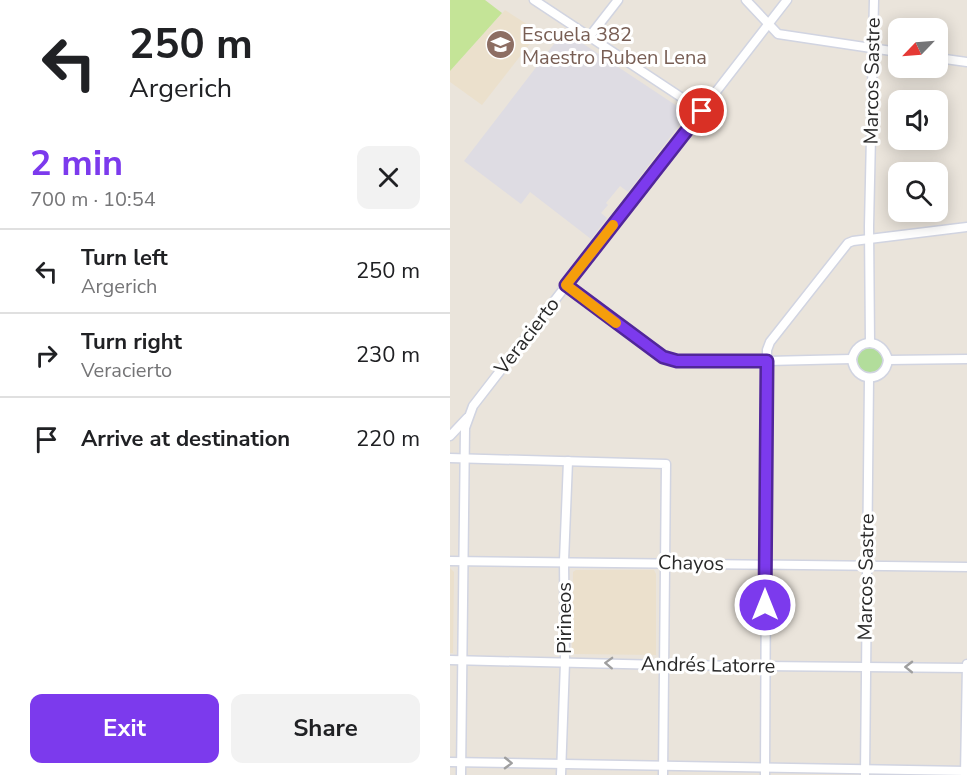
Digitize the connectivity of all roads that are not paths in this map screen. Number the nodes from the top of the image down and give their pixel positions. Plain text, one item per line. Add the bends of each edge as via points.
1 (534, 0) edge
2 (618, 0) edge
3 (746, 0) edge
4 (787, 0) edge
5 (874, 0) edge
6 (768, 25) junction
7 (590, 36) junction
8 (873, 49) junction
9 (888, 51) edge
10 (948, 59) edge
11 (967, 62) edge
12 (702, 111) junction
13 (967, 227) edge
14 (870, 239) junction
15 (566, 285) junction
16 (870, 343) junction
17 (852, 359) junction
18 (967, 359) edge
19 (888, 360) junction
20 (767, 361) junction
21 (869, 378) junction
22 (467, 417) junction
23 (450, 436) edge
24 (450, 458) edge
25 (465, 458) junction
26 (568, 461) junction
27 (450, 561) edge
28 (463, 561) junction
29 (564, 561) junction
30 (666, 563) junction
31 (765, 564) junction
32 (867, 565) junction
33 (967, 567) edge
34 (450, 660) edge
35 (462, 660) junction
36 (565, 662) junction
37 (967, 663) edge
38 (665, 665) junction
39 (765, 666) junction
40 (865, 666) junction
41 (967, 668) edge
42 (450, 762) edge
43 (461, 762) junction
44 (561, 764) junction
45 (663, 765) junction
46 (765, 771) edge
47 (865, 772) edge
48 (966, 772) edge
49 (461, 775) edge
50 (561, 775) edge
51 (663, 775) edge

1 - 7 street
2 - 7 street
3 - 6 street
4 - 6 street, Veracierto
5 - 8 street, Marcos Sastre
6 - 8 street via 784,36
6 - 12 street, Veracierto
7 - 12 street
8 - 9 street
8 - 14 street, Marcos Sastre
10 - 11 street
12 - 15 street, Veracierto
13 - 14 street
14 - 16 street, Marcos Sastre
14 - 20 street via 848,243 828,266 770,342
15 - 20 street via 663,357 677,361
15 - 22 street, Veracierto
16 - 17 street via 856,349
16 - 19 street via 880,346
17 - 20 street
17 - 21 street via 855,370
18 - 19 street
19 - 21 street via 884,371
20 - 31 street
21 - 32 street, Marcos Sastre
22 - 23 street, Veracierto
22 - 25 street, Veracierto
24 - 25 street
25 - 26 street
25 - 28 street, Veracierto
26 - 29 street, Pirineos
26 - 30 street via 666,464
27 - 28 street, Chayos
28 - 29 street, Chayos
28 - 35 street, Veracierto
29 - 30 street, Chayos
29 - 36 street, Pirineos
30 - 31 street, Chayos
30 - 38 street
31 - 32 street, Chayos
31 - 39 street
32 - 33 street, Chayos
32 - 40 street, Marcos Sastre
34 - 35 street, Andrés Latorre
35 - 36 street, Andrés Latorre
35 - 43 street, Veracierto
38 -> 36 street, Andrés Latorre
36 - 44 street, Pirineos
37 - 41 street
38 - 39 street, Andrés Latorre
38 - 45 street
39 - 40 street, Andrés Latorre
39 - 46 street
41 -> 40 street, Andrés Latorre
40 - 47 street, Marcos Sastre
41 - 48 street
42 - 43 street
43 -> 44 street
43 - 49 street, Veracierto
44 - 45 street
44 - 50 street, Pirineos
45 - 46 street
45 - 51 street
46 - 47 street
47 - 48 street

